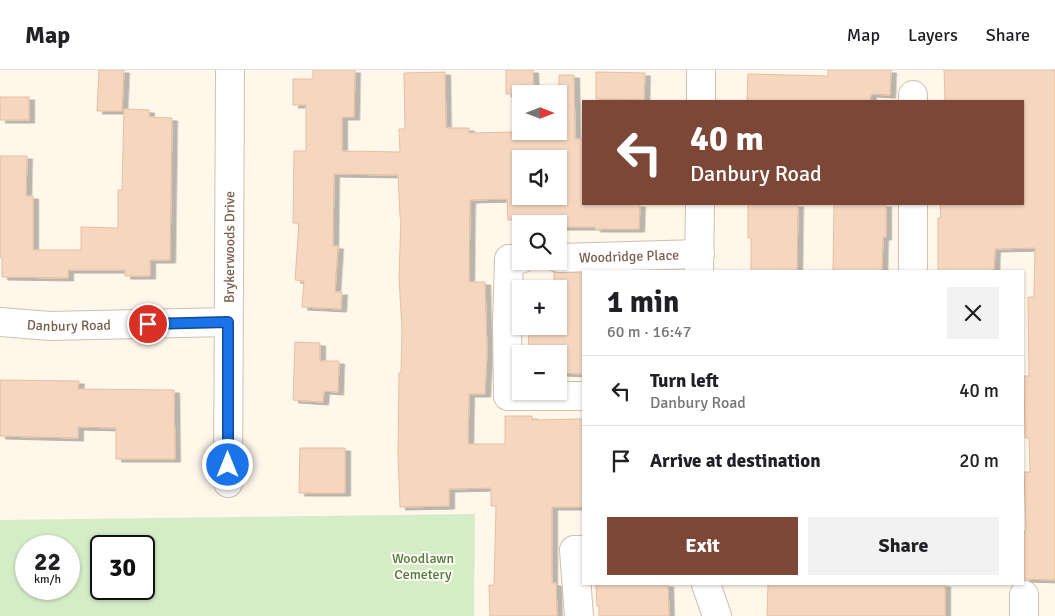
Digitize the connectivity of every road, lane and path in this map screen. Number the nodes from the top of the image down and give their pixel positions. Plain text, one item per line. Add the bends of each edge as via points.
1 (230, 70) edge
2 (701, 70) edge
3 (701, 100) edge
4 (700, 205) edge
5 (913, 205) edge
6 (567, 258) edge
7 (512, 259) edge
8 (700, 263) edge
9 (913, 270) edge
10 (0, 322) edge
11 (228, 322) junction
12 (582, 396) edge
13 (228, 482) dead end
14 (582, 550) edge
15 (706, 585) edge
16 (579, 616) edge
17 (717, 616) edge

1 - 11 street, Brykerwoods Drive
2 - 3 street
4 - 8 street
5 - 9 street
6 - 8 street, Woodridge Place
7 - 12 street via 509,259 506,325 508,396
10 - 11 street, Danbury Road via 50,326
11 - 13 street, Brykerwoods Drive
14 - 16 street via 574,550
15 - 17 street

